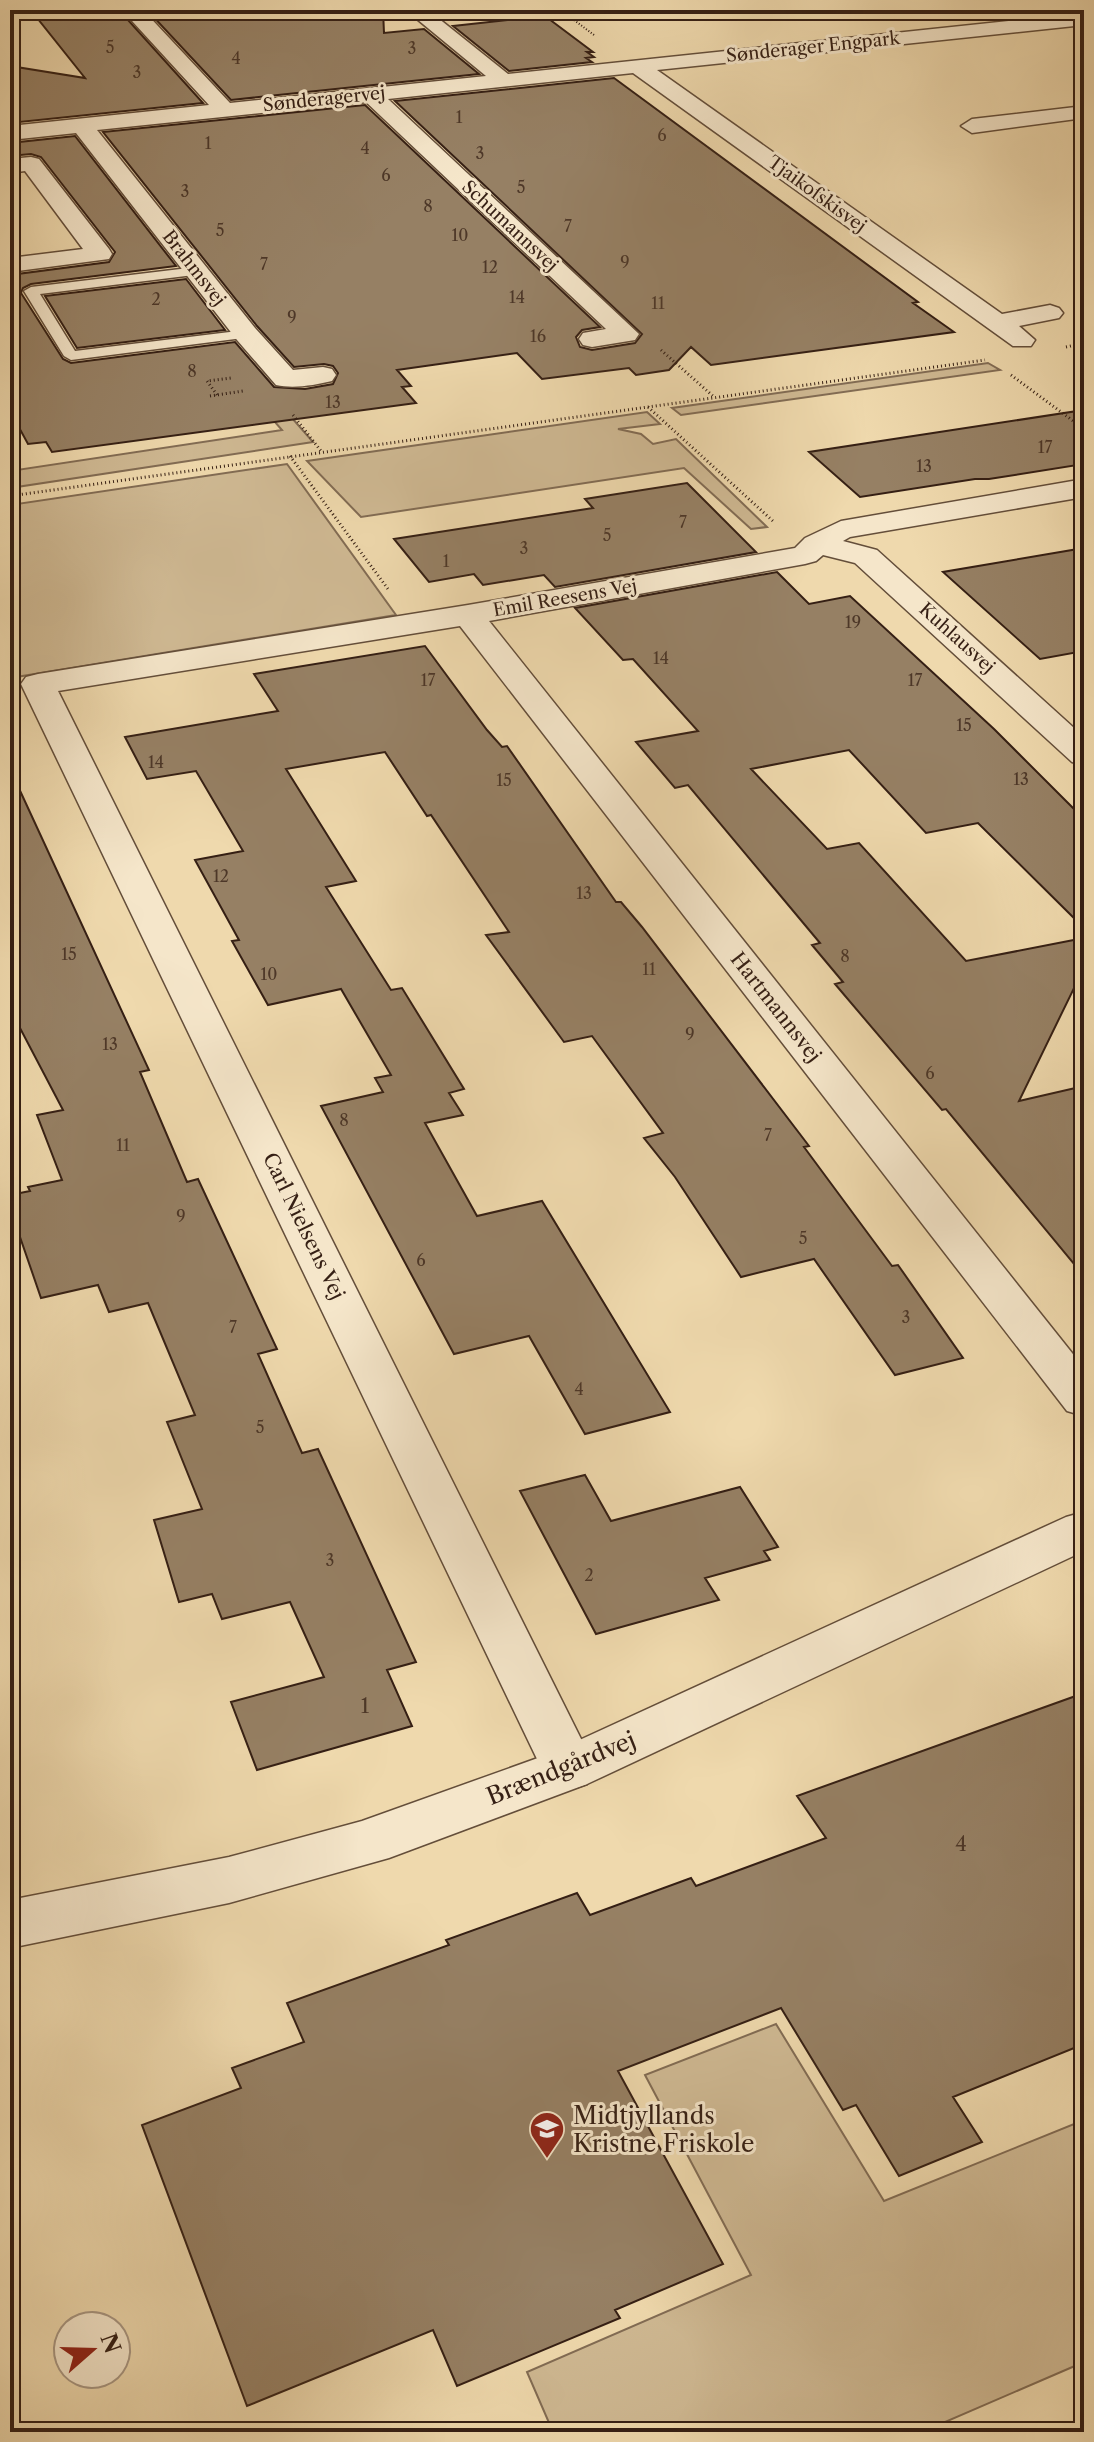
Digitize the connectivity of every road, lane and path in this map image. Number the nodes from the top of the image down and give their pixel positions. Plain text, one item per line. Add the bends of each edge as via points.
1 (132, 10) edge
2 (416, 10) edge
3 (1084, 19) edge
4 (637, 66) junction
5 (503, 80) junction
6 (370, 94) junction
7 (225, 110) junction
8 (1084, 112) edge
9 (82, 126) junction
10 (972, 126) dead end
11 (10, 133) edge
12 (10, 166) edge
13 (10, 265) edge
14 (197, 271) junction
15 (1050, 313) dead end
16 (997, 322) junction
17 (246, 334) junction
18 (626, 334) junction
19 (592, 339) dead end
20 (1022, 340) dead end
21 (1084, 343) edge
22 (1053, 350) dead end
23 (989, 360) dead end
24 (1001, 368) dead end
25 (323, 375) dead end
26 (231, 378) dead end
27 (231, 393) dead end
28 (217, 395) junction
29 (210, 396) dead end
30 (714, 397) junction
31 (647, 407) junction
32 (1084, 429) edge
33 (290, 456) junction
34 (1084, 488) edge
35 (10, 496) edge
36 (829, 537) junction
37 (468, 615) junction
38 (412, 622) junction
39 (38, 684) joint
40 (1084, 755) edge
41 (1084, 1400) edge
42 (1084, 1530) edge
43 (568, 1769) junction
44 (10, 1924) edge

1 - 7 street
2 - 5 street
3 - 4 street, Sønderager Engpark
4 - 5 street, Sønderagervej
4 - 16 street, Tjaikofskisvej
5 - 6 street, Sønderagervej
6 - 7 street, Sønderagervej
6 - 18 street, Schumannsvej
7 - 9 street, Sønderagervej
8 - 10 street
9 - 11 street, Sønderagervej
9 - 14 street, Brahmsvej
12 - 13 street via 31,164 100,254
14 - 17 street, Brahmsvej
14 - 17 lane via 31,291 71,356
15 - 16 street
16 - 20 street, Tjaikofskisvej
17 - 25 street, Brahmsvej via 286,379
18 - 19 street
18 - 30 path via 649,339
21 - 22 path
23 - 30 path
24 - 32 path
26 - 28 path via 207,381
27 - 28 path
28 - 29 path
30 - 31 path
31 - 33 path
31 - 36 path via 778,525
33 - 35 path
33 - 38 path
34 - 36 street, Emil Reesens Vej
36 - 37 street, Emil Reesens Vej via 805,555
36 - 40 street, Kuhlausvej via 866,556
37 - 38 street, Emil Reesens Vej
37 - 41 street, Hartmannsvej
38 - 39 street, Emil Reesens Vej
39 - 43 street, Carl Nielsens Vej
42 - 43 street, Brændgårdvej
43 - 44 street, Brændgårdvej via 369,1842 229,1880

